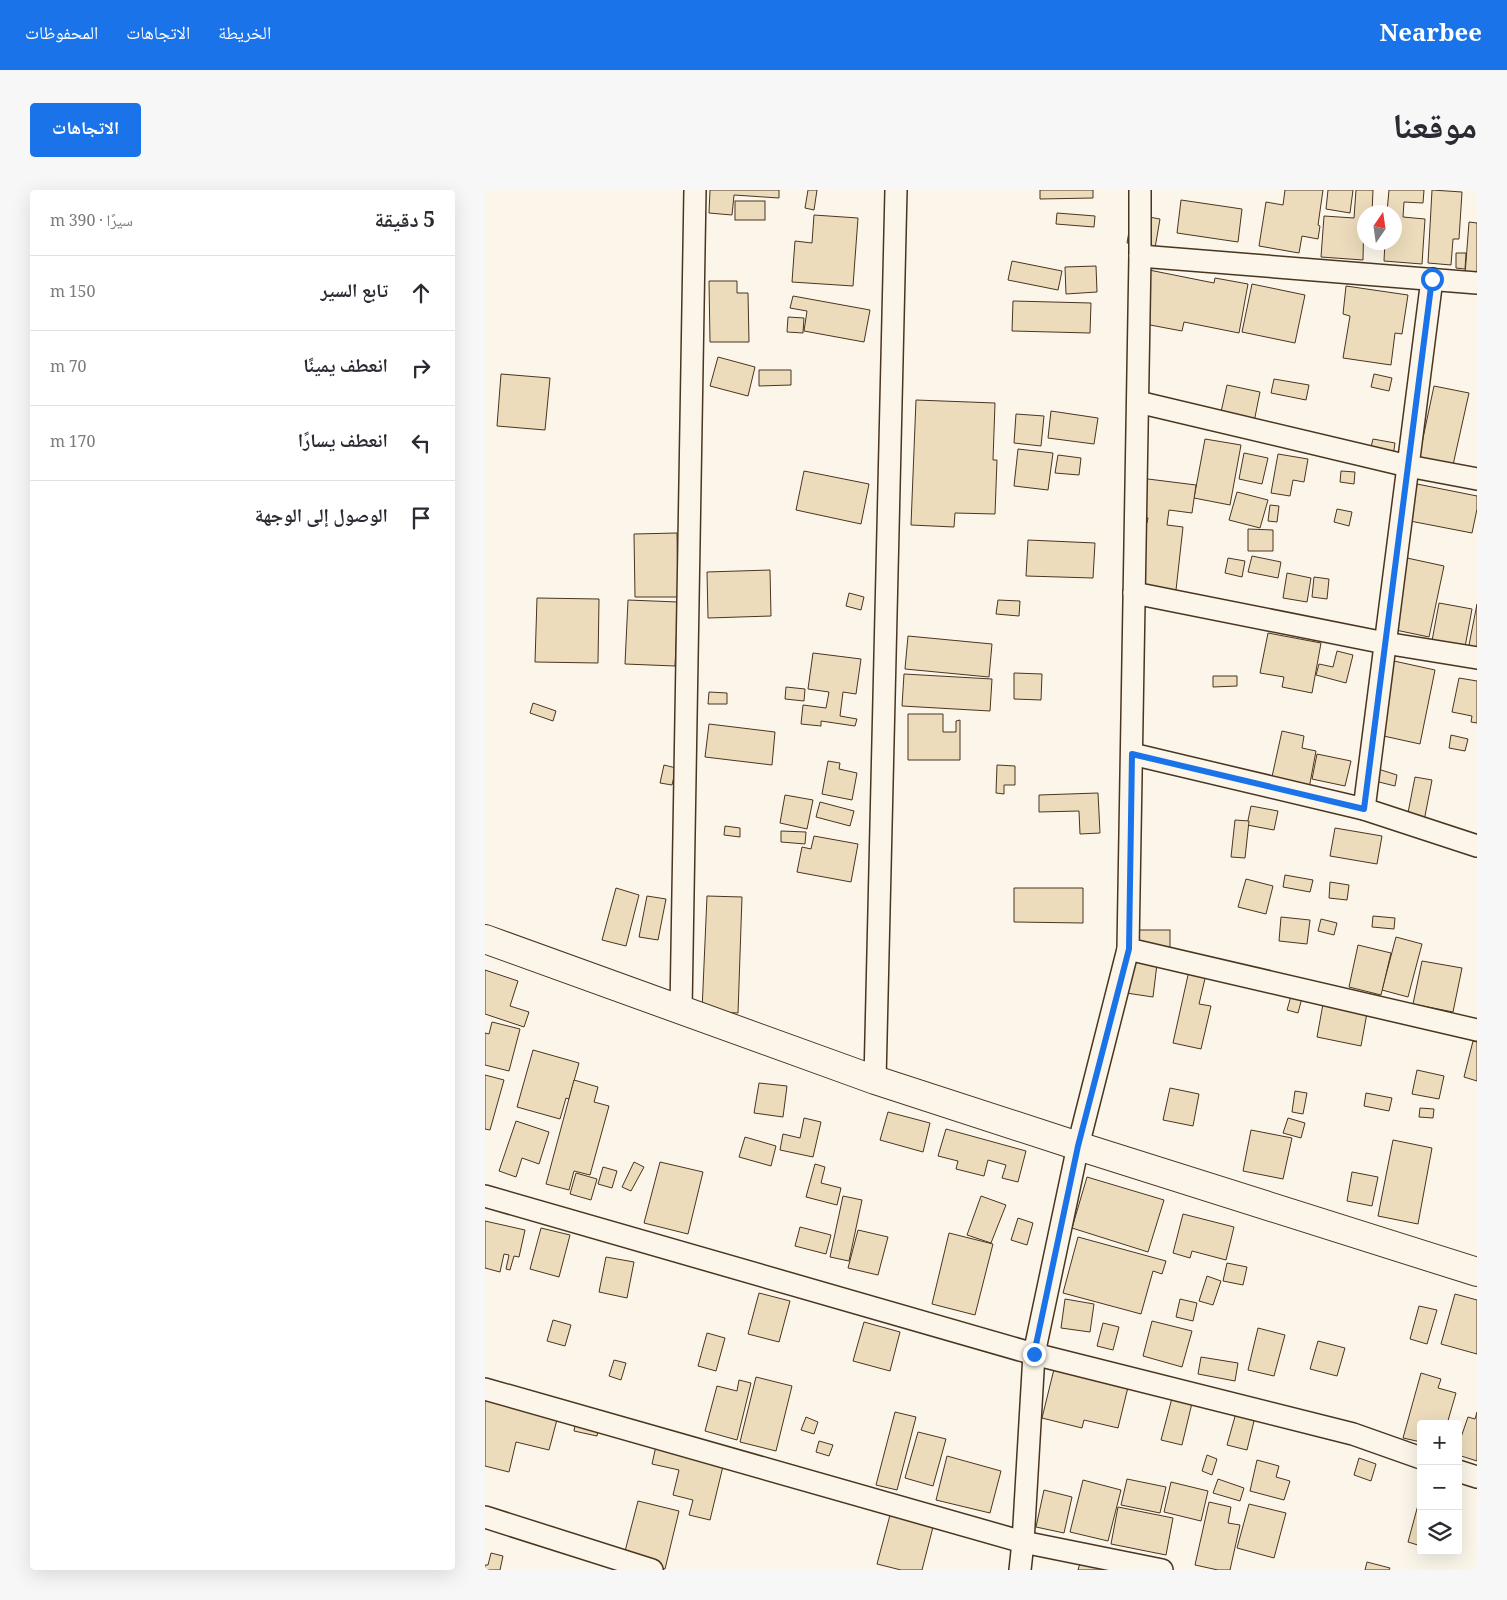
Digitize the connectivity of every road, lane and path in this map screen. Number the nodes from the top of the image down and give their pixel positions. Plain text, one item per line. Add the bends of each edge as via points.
1 (695, 190) edge
2 (897, 190) edge
3 (1140, 190) edge
4 (1140, 256) junction
5 (1432, 279) junction
6 (1477, 283) edge
7 (1137, 402) junction
8 (1408, 466) junction
9 (1477, 479) edge
10 (1134, 594) junction
11 (1385, 644) junction
12 (1477, 658) edge
13 (1132, 754) junction
14 (1364, 809) junction
15 (1477, 846) edge
16 (485, 939) edge
17 (1129, 949) junction
18 (681, 1010) junction
19 (1477, 1030) edge
20 (875, 1080) junction
21 (1078, 1146) junction
22 (485, 1196) edge
23 (1477, 1272) edge
24 (1034, 1354) junction
25 (485, 1389) edge
26 (1417, 1457) edge
27 (1462, 1472) edge
28 (1477, 1477) edge
29 (485, 1517) edge
30 (1023, 1542) junction
31 (652, 1570) edge
32 (1020, 1570) edge
33 (1162, 1570) edge

1 - 18 street
2 - 20 street
3 - 4 street
4 - 5 street
4 - 7 street
5 - 6 street
5 - 8 street
7 - 8 street
7 - 10 street
8 - 9 street
8 - 11 street
10 - 11 street
10 - 13 street
11 - 12 street
11 - 14 street
13 - 14 street
13 - 17 street
14 - 15 street
16 - 18 street
17 - 19 street
17 - 21 street
18 - 20 street
20 - 21 street
21 - 23 street
21 - 24 street
22 - 24 street
24 - 26 street via 1353,1434
24 - 30 street
25 - 30 street
27 - 28 street
29 - 31 street
30 - 32 street
30 - 33 street

